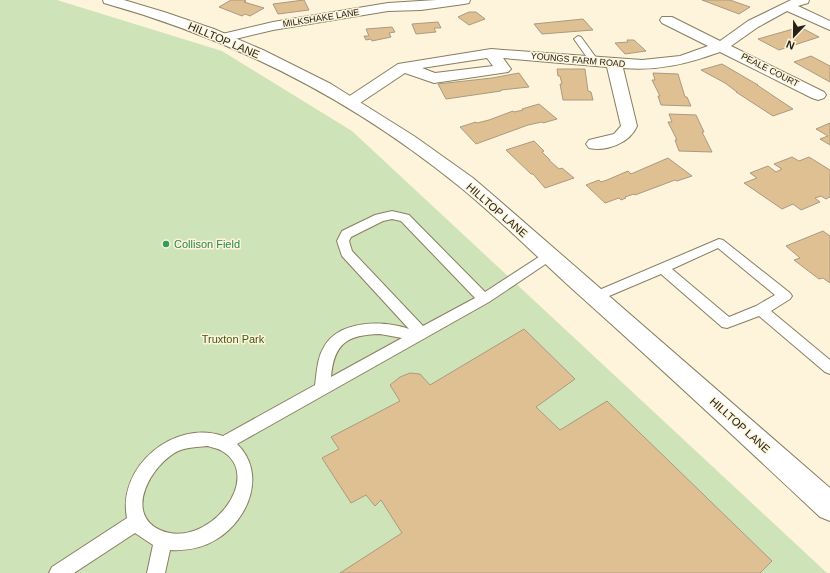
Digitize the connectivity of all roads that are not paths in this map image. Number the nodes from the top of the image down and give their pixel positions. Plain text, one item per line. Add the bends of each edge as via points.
1 (109, 0) edge
2 (464, 0) edge
3 (803, 0) edge
4 (420, 3) edge
5 (786, 6) junction
6 (667, 20) dead end
7 (830, 26) edge
8 (223, 38) junction
9 (578, 39) dead end
10 (722, 46) junction
11 (247, 48) junction
12 (594, 61) junction
13 (614, 63) junction
14 (818, 95) dead end
15 (351, 102) junction
16 (595, 144) dead end
17 (549, 256) junction
18 (663, 268) junction
19 (596, 296) junction
20 (484, 299) junction
21 (761, 310) junction
22 (419, 335) junction
23 (830, 368) edge
24 (322, 389) junction
25 (223, 444) junction
26 (830, 507) edge
27 (137, 521) junction
28 (163, 541) junction
29 (58, 573) edge
30 (156, 573) edge

1 - 8 street, HILLTOP LANE via 176,20
2 - 4 street, MILKSHAKE LANE
3 - 5 street, YOUNGS FARM ROAD
4 - 8 street, MILKSHAKE LANE via 273,26
4 - 11 street, MILKSHAKE LANE via 406,13 301,30
5 - 7 street
5 - 10 street, YOUNGS FARM ROAD via 753,24
6 - 10 street, PEALE COURT
8 - 11 street, HILLTOP LANE
9 - 12 lane
10 - 13 street, YOUNGS FARM ROAD via 682,60 642,65
10 - 14 street, PEALE COURT
11 - 15 street, HILLTOP LANE
12 - 13 street, YOUNGS FARM ROAD
12 - 15 street, YOUNGS FARM ROAD via 491,53 503,69 434,78 403,67
13 - 16 street via 629,126 628,132 623,137
15 - 17 street, HILLTOP LANE via 467,183
17 - 19 street, HILLTOP LANE
17 - 20 lane
18 - 19 lane
18 - 21 lane via 727,323
18 - 21 lane via 719,243 785,296
19 - 26 street, HILLTOP LANE
20 - 22 lane
20 - 22 lane via 405,218 392,215 379,218 346,234 343,241 346,253
21 - 23 lane
22 - 24 lane
22 - 24 lane via 397,330 370,329 353,332 337,340 329,351
24 - 25 lane
25 - 27 lane via 208,439 190,440 172,446 156,457 143,472 135,488 133,506
25 - 28 lane via 235,452 243,465 246,480 242,497 234,513 202,538 182,542
27 - 28 lane via 148,534
27 - 29 lane
28 - 30 lane

